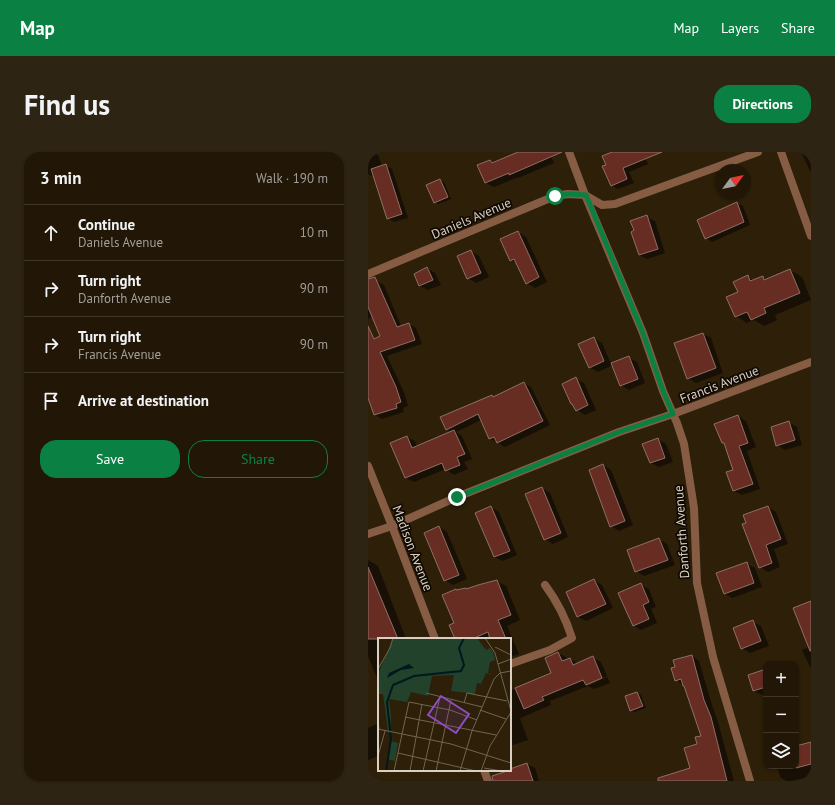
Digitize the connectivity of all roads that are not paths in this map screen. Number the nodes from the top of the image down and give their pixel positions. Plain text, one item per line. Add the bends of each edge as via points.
1 (569, 152) edge
2 (758, 152) edge
3 (781, 152) edge
4 (586, 195) junction
5 (811, 236) edge
6 (368, 274) edge
7 (811, 362) edge
8 (673, 414) junction
9 (368, 466) edge
10 (392, 526) junction
11 (368, 534) edge
12 (545, 585) dead end
13 (435, 638) edge
14 (511, 664) edge
15 (484, 771) edge
16 (488, 781) edge
17 (750, 781) edge

1 - 4 street, Danforth Avenue
2 - 4 street via 615,204 602,205
3 - 5 street
4 - 6 street, Daniels Avenue via 555,196
4 - 8 street, Danforth Avenue via 643,333
7 - 8 street, Francis Avenue
8 - 10 street, Francis Avenue via 619,432
8 - 17 street, Danforth Avenue via 684,444 694,508 697,583 713,658
9 - 10 street, Madison Avenue
10 - 11 street, Francis Avenue
10 - 13 street, Madison Avenue
12 - 14 street via 554,597 572,638 550,650
15 - 16 street

